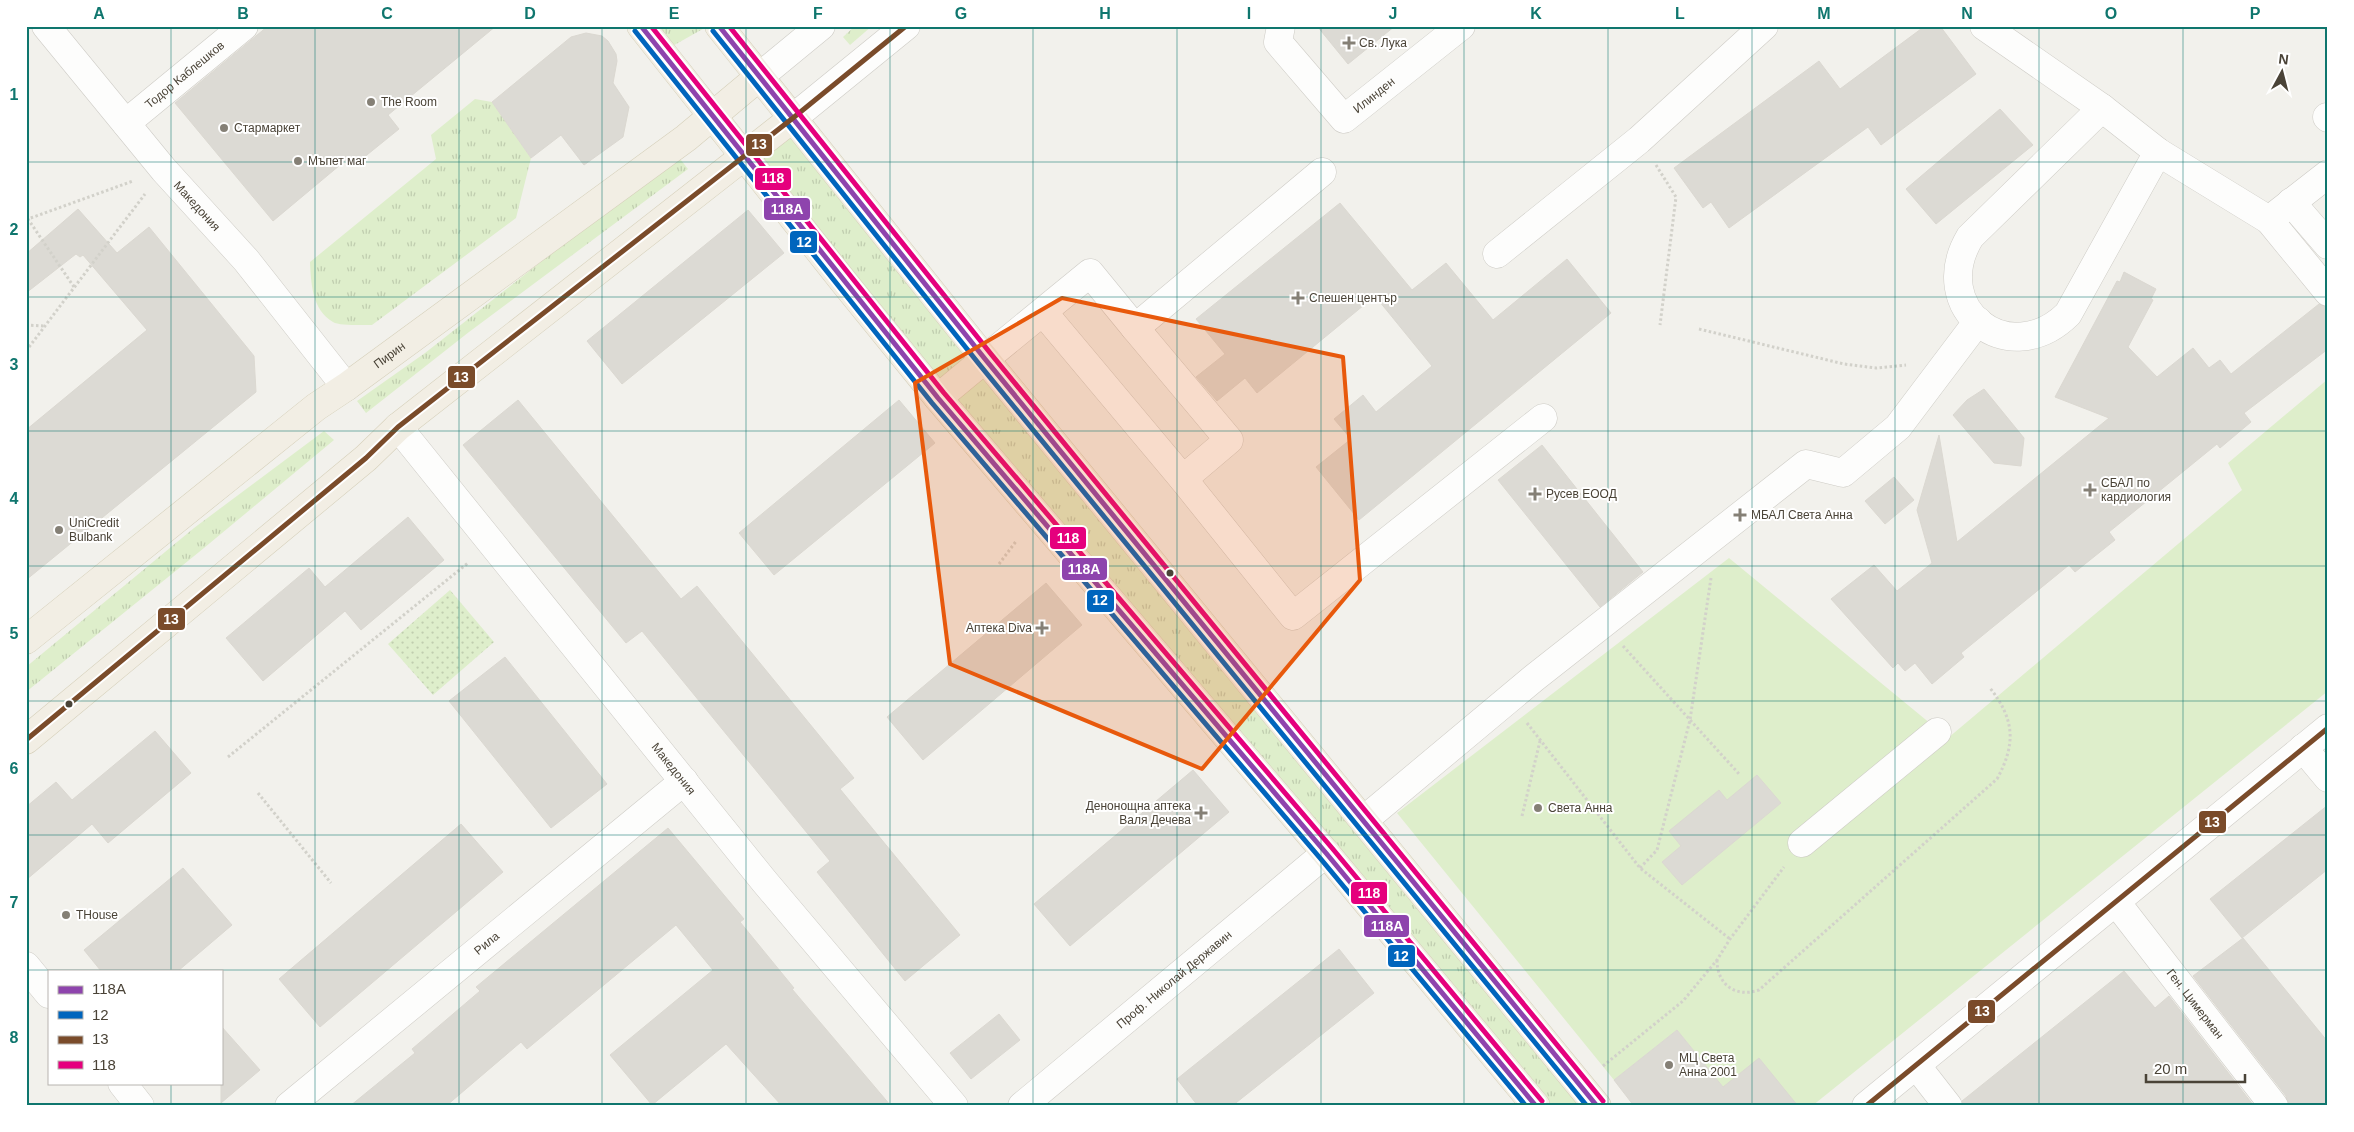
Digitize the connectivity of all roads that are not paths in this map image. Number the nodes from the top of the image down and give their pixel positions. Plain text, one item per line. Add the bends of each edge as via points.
1 (46, 26) edge
2 (244, 26) edge
3 (641, 26) edge
4 (719, 26) edge
5 (821, 26) edge
6 (906, 26) edge
7 (1461, 26) edge
8 (1764, 26) edge
9 (1984, 26) edge
10 (1280, 34) edge
11 (760, 76) junction
12 (2102, 108) junction
13 (712, 116) junction
14 (793, 118) junction
15 (126, 123) junction
16 (2158, 152) junction
17 (744, 156) junction
18 (1322, 172) dead end
19 (2328, 174) edge
20 (2292, 202) junction
21 (2268, 220) junction
22 (2328, 246) edge
23 (1497, 254) dead end
24 (2328, 292) edge
25 (1043, 312) junction
26 (1978, 321) junction
27 (1136, 328) junction
28 (985, 359) junction
29 (346, 387) junction
30 (938, 398) junction
31 (1543, 418) dead end
32 (398, 427) junction
33 (1183, 479) junction
34 (26, 640) edge
35 (2328, 728) edge
36 (1937, 732) dead end
37 (26, 740) edge
38 (2303, 748) junction
39 (2328, 778) edge
40 (684, 781) junction
41 (1364, 820) junction
42 (1802, 843) road end
43 (1326, 854) junction
44 (2116, 902) junction
45 (1916, 1066) junction
46 (123, 1084) edge
47 (1589, 1096) edge
48 (140, 1106) edge
49 (289, 1106) edge
50 (954, 1106) edge
51 (1022, 1106) edge
52 (1536, 1106) edge
53 (1866, 1106) edge
54 (1948, 1106) edge
55 (2274, 1106) edge

1 - 15 street, Македония
2 - 15 street, Тодор Каблешков
3 - 13 main road
4 - 11 main road
5 - 11 street
6 - 14 street
7 - 10 street, Илинден via 1344,119
8 - 23 street via 1639,140
9 - 12 street
11 - 13 main road, Пирин
11 - 14 main road
12 - 16 street
12 - 26 street via 1970,237 1961,252 1958,285 1962,300
13 - 17 main road
13 - 29 main road, Пирин
14 - 17 main road
14 - 28 main road
15 - 29 street, Македония via 246,260
16 - 21 street
16 - 26 street via 2068,314 2042,333 2026,337 2005,336
17 - 30 main road
17 - 32 main road
18 - 27 street
19 - 20 street
20 - 21 street
20 - 22 street
21 - 24 street
25 - 27 street via 1090,273
25 - 28 street
25 - 33 street
26 - 41 street via 1898,427 1843,473 1806,464 1508,699
27 - 33 street via 1229,440
28 - 30 main road
28 - 41 main road
29 - 34 main road, Пирин via 316,406
30 - 43 main road
31 - 33 street via 1293,616
32 - 37 main road via 366,458
32 - 40 street, Македония
35 - 38 street
36 - 42 street
38 - 39 street
38 - 44 street
40 - 49 street, Рила
40 - 50 street, Македония
41 - 47 main road
43 - 51 street, Проф. Николай Державин
43 - 52 main road
44 - 45 street
44 - 55 street, Ген. Цимерман
45 - 53 street
45 - 54 street
46 - 48 street

